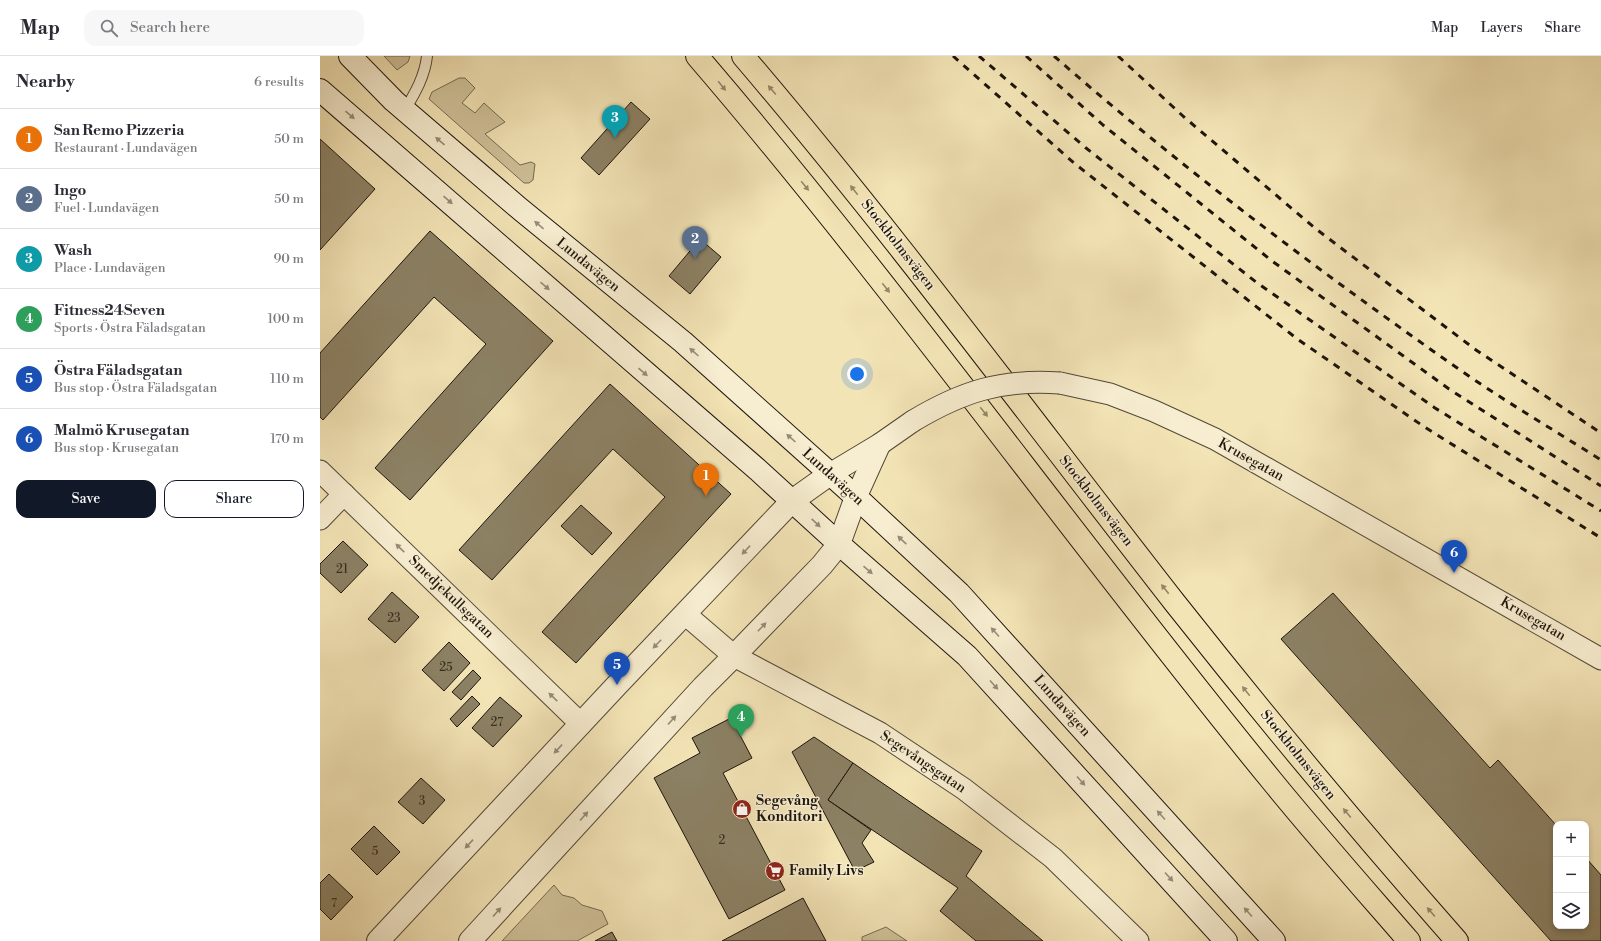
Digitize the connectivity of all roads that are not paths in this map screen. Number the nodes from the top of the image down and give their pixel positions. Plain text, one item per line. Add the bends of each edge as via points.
1 (350, 56) edge
2 (427, 56) edge
3 (697, 56) edge
4 (743, 56) edge
5 (320, 90) edge
6 (405, 110) junction
7 (880, 444) junction
8 (320, 471) edge
9 (830, 474) junction
10 (344, 494) junction
11 (856, 497) junction
12 (792, 501) junction
13 (320, 519) edge
14 (839, 544) junction
15 (685, 614) junction
16 (734, 656) junction
17 (1601, 658) edge
18 (581, 724) junction
19 (378, 941) edge
20 (470, 941) edge
21 (1138, 941) edge
22 (1226, 941) edge
23 (1274, 941) edge
24 (1409, 941) edge
25 (1457, 941) edge

1 - 6 main road, Lundavägen
2 - 6 lane via 416,92
3 -> 24 highway via 887,289 1272,781
25 -> 4 highway, Stockholmsvägen via 1304,762 1178,606 840,172
5 -> 12 main road
9 -> 6 main road, Lundavägen via 683,342 520,209
7 - 9 street, Krusegatan
7 - 11 street
7 - 17 street, Krusegatan, bridge via 913,421 955,399 987,387 1017,382 1060,383 1110,394 1215,439
8 - 10 street, Smedjekullsgatan
9 - 11 main road, Lundavägen
9 - 12 main road
10 - 13 street
18 -> 10 street, Smedjekullsgatan
11 - 14 main road
23 -> 11 main road, Lundavägen via 959,593
12 -> 14 main road
12 -> 15 main road
16 -> 14 main road
14 -> 22 main road via 967,656
15 - 16 street, Segevångsgatan
15 -> 18 main road
20 -> 16 main road
16 - 21 street, Segevångsgatan via 880,733 964,789 1053,858
18 -> 19 main road

